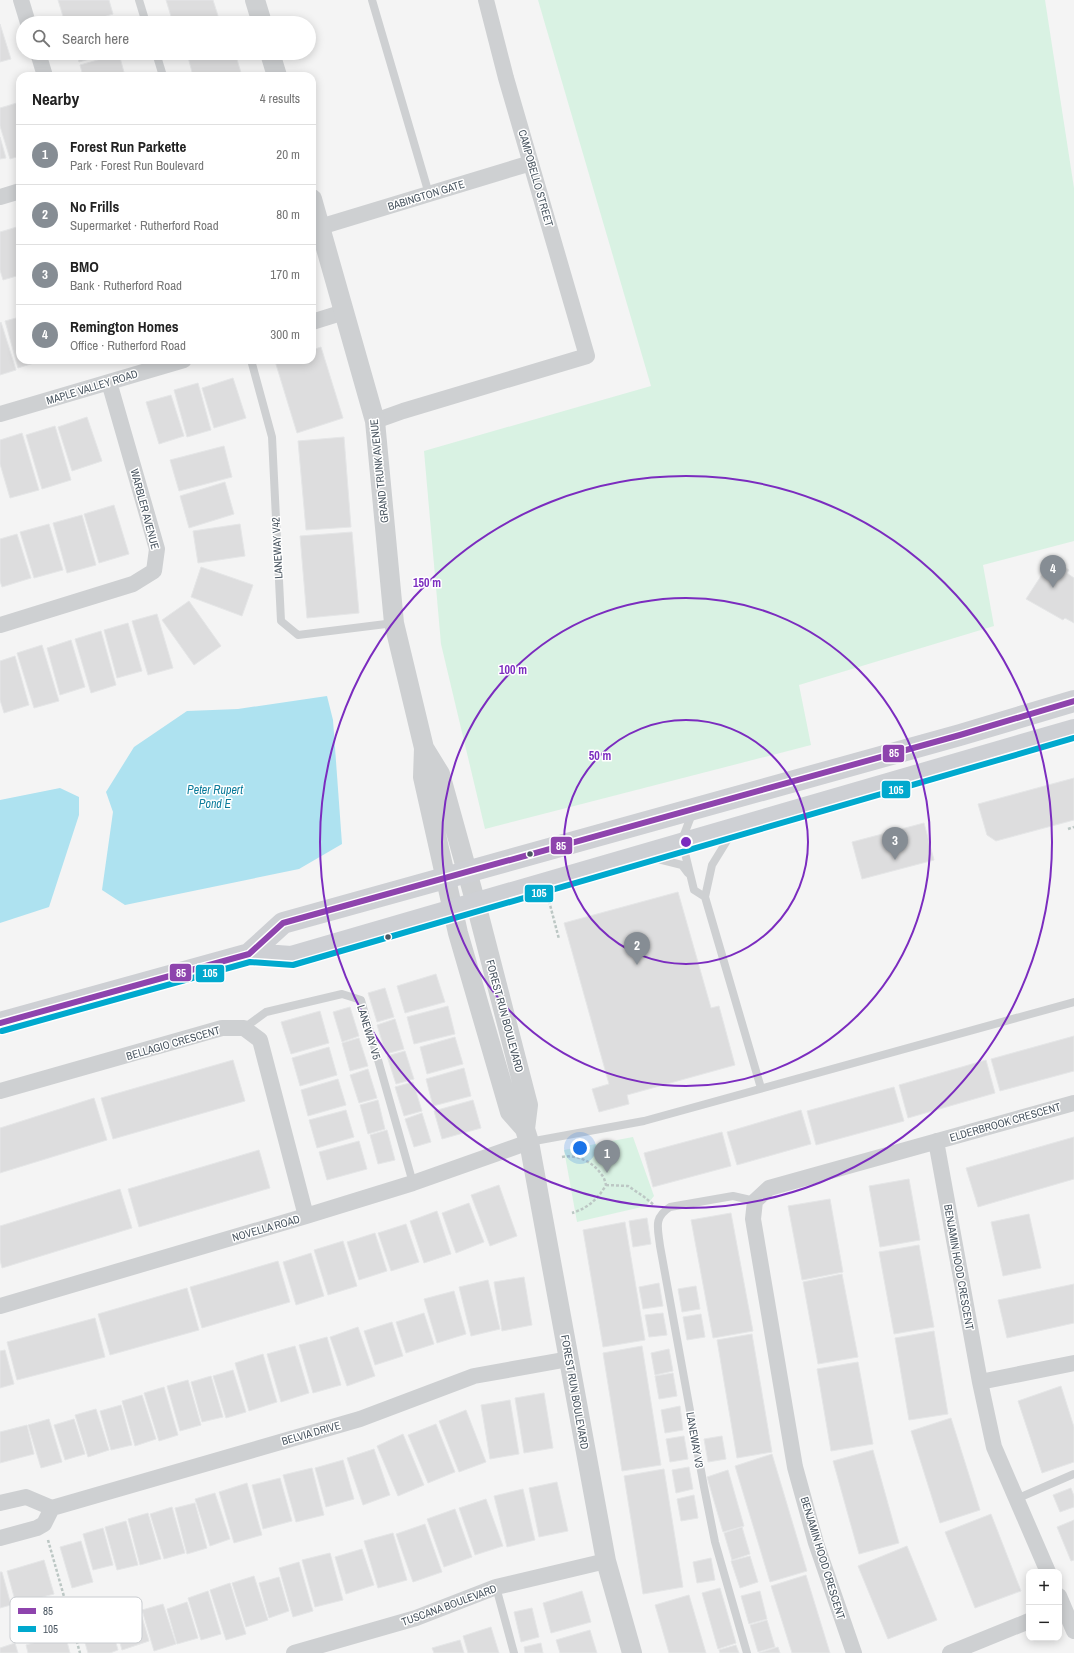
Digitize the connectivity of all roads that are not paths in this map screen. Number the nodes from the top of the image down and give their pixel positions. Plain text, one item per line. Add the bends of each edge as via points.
1 (21, 0) edge
2 (139, 0) edge
3 (256, 0) edge
4 (372, 0) edge
5 (486, 0) edge
6 (26, 16) edge
7 (144, 16) edge
8 (260, 16) edge
9 (40, 60) edge
10 (158, 60) edge
11 (272, 60) edge
12 (44, 72) edge
13 (162, 72) edge
14 (276, 72) edge
15 (531, 163) junction
16 (16, 192) edge
17 (429, 194) junction
18 (0, 197) edge
19 (316, 213) edge
20 (320, 227) junction
21 (344, 312) junction
22 (316, 321) edge
23 (170, 364) edge
24 (252, 364) edge
25 (109, 382) junction
26 (0, 414) edge
27 (375, 421) junction
28 (394, 623) junction
29 (0, 625) edge
30 (1074, 701) edge
31 (1074, 730) edge
32 (424, 748) junction
33 (694, 809) junction
34 (742, 828) junction
35 (683, 845) junction
36 (644, 856) junction
37 (468, 871) junction
38 (690, 876) junction
39 (445, 878) junction
40 (705, 897) junction
41 (476, 904) junction
42 (453, 910) junction
43 (249, 954) junction
44 (1074, 1002) edge
45 (0, 1023) edge
46 (244, 1028) junction
47 (761, 1088) junction
48 (0, 1091) edge
49 (1074, 1103) edge
50 (527, 1136) junction
51 (936, 1141) junction
52 (413, 1183) junction
53 (755, 1201) junction
54 (306, 1216) junction
55 (0, 1306) edge
56 (569, 1359) junction
57 (1074, 1363) edge
58 (980, 1382) junction
59 (1074, 1474) edge
60 (1016, 1499) junction
61 (0, 1504) edge
62 (52, 1508) junction
63 (0, 1538) edge
64 (606, 1561) junction
65 (1047, 1569) edge
66 (496, 1587) junction
67 (1066, 1604) edge
68 (1026, 1622) edge
69 (1074, 1630) edge
70 (294, 1653) edge
71 (514, 1653) edge
72 (632, 1653) edge
73 (747, 1653) edge
74 (854, 1653) edge
75 (950, 1653) edge

1 - 6 street
2 - 7 lane
3 - 8 street
4 - 17 lane
5 - 15 street, CAMPOBELLO STREET
9 - 12 street
10 - 13 lane
11 - 14 street
15 - 17 street, BABINGTON GATE
15 - 27 street, CAMPOBELLO STREET via 587,356
16 - 18 street
17 - 20 street, BABINGTON GATE
19 - 20 street, GRAND TRUNK AVENUE
20 - 21 street, GRAND TRUNK AVENUE
21 - 22 street
21 - 27 street, GRAND TRUNK AVENUE
23 - 25 street, MAPLE VALLEY ROAD
24 - 28 lane, LANEWAY V42 via 272,437 281,621 298,635
25 - 26 street, MAPLE VALLEY ROAD
25 - 29 street, WARBLER AVENUE via 157,549 154,570 133,584
27 - 28 street, GRAND TRUNK AVENUE
28 - 32 street, GRAND TRUNK AVENUE
30 - 33 main road
31 - 34 main road
32 - 37 street, GRAND TRUNK AVENUE via 440,774
32 - 39 street, GRAND TRUNK AVENUE via 423,777
33 - 35 lane via 682,840
33 - 37 main road
34 - 35 main road
34 - 40 lane via 728,839 712,865
35 - 36 main road
35 - 38 lane
36 - 38 lane via 682,865
36 - 41 main road
37 - 39 main road
37 - 41 street, FOREST RUN BOULEVARD
38 - 40 lane via 694,890
39 - 42 street, FOREST RUN BOULEVARD
39 - 43 main road via 283,923
40 - 47 lane
41 - 42 main road
41 - 50 street, FOREST RUN BOULEVARD via 528,1105
42 - 43 main road via 291,957
42 - 50 street, FOREST RUN BOULEVARD via 510,1112
43 - 45 main road
44 - 47 lane
46 - 48 street, BELLAGIO CRESCENT via 222,1028
46 - 52 lane, LANEWAY V5 via 266,1012 342,994 361,1000
46 - 54 street via 260,1040
47 - 50 lane via 644,1120
49 - 51 street, ELDERBROOK CRESCENT
50 - 52 street, NOVELLA ROAD
50 - 56 street, FOREST RUN BOULEVARD
51 - 53 street via 769,1188
51 - 58 street, BENJAMIN HOOD CRESCENT
52 - 54 street, NOVELLA ROAD
53 - 73 lane, LANEWAY V3 via 733,1196 670,1207 662,1212 657,1223 705,1495 715,1542
53 - 74 street, BENJAMIN HOOD CRESCENT via 753,1219 796,1467 816,1543
54 - 55 street, NOVELLA ROAD
56 - 62 street, BELVIA DRIVE via 474,1376 360,1419
56 - 64 street, FOREST RUN BOULEVARD
57 - 58 street
58 - 60 street, BENJAMIN HOOD CRESCENT via 994,1447
59 - 60 lane
60 - 65 street, BENJAMIN HOOD CRESCENT
61 - 62 street via 26,1497
62 - 63 street via 44,1524
64 - 66 street, TUSCANA BOULEVARD
64 - 72 street, FOREST RUN BOULEVARD
66 - 70 street, TUSCANA BOULEVARD via 416,1618
66 - 71 lane
67 - 69 street
68 - 75 street

